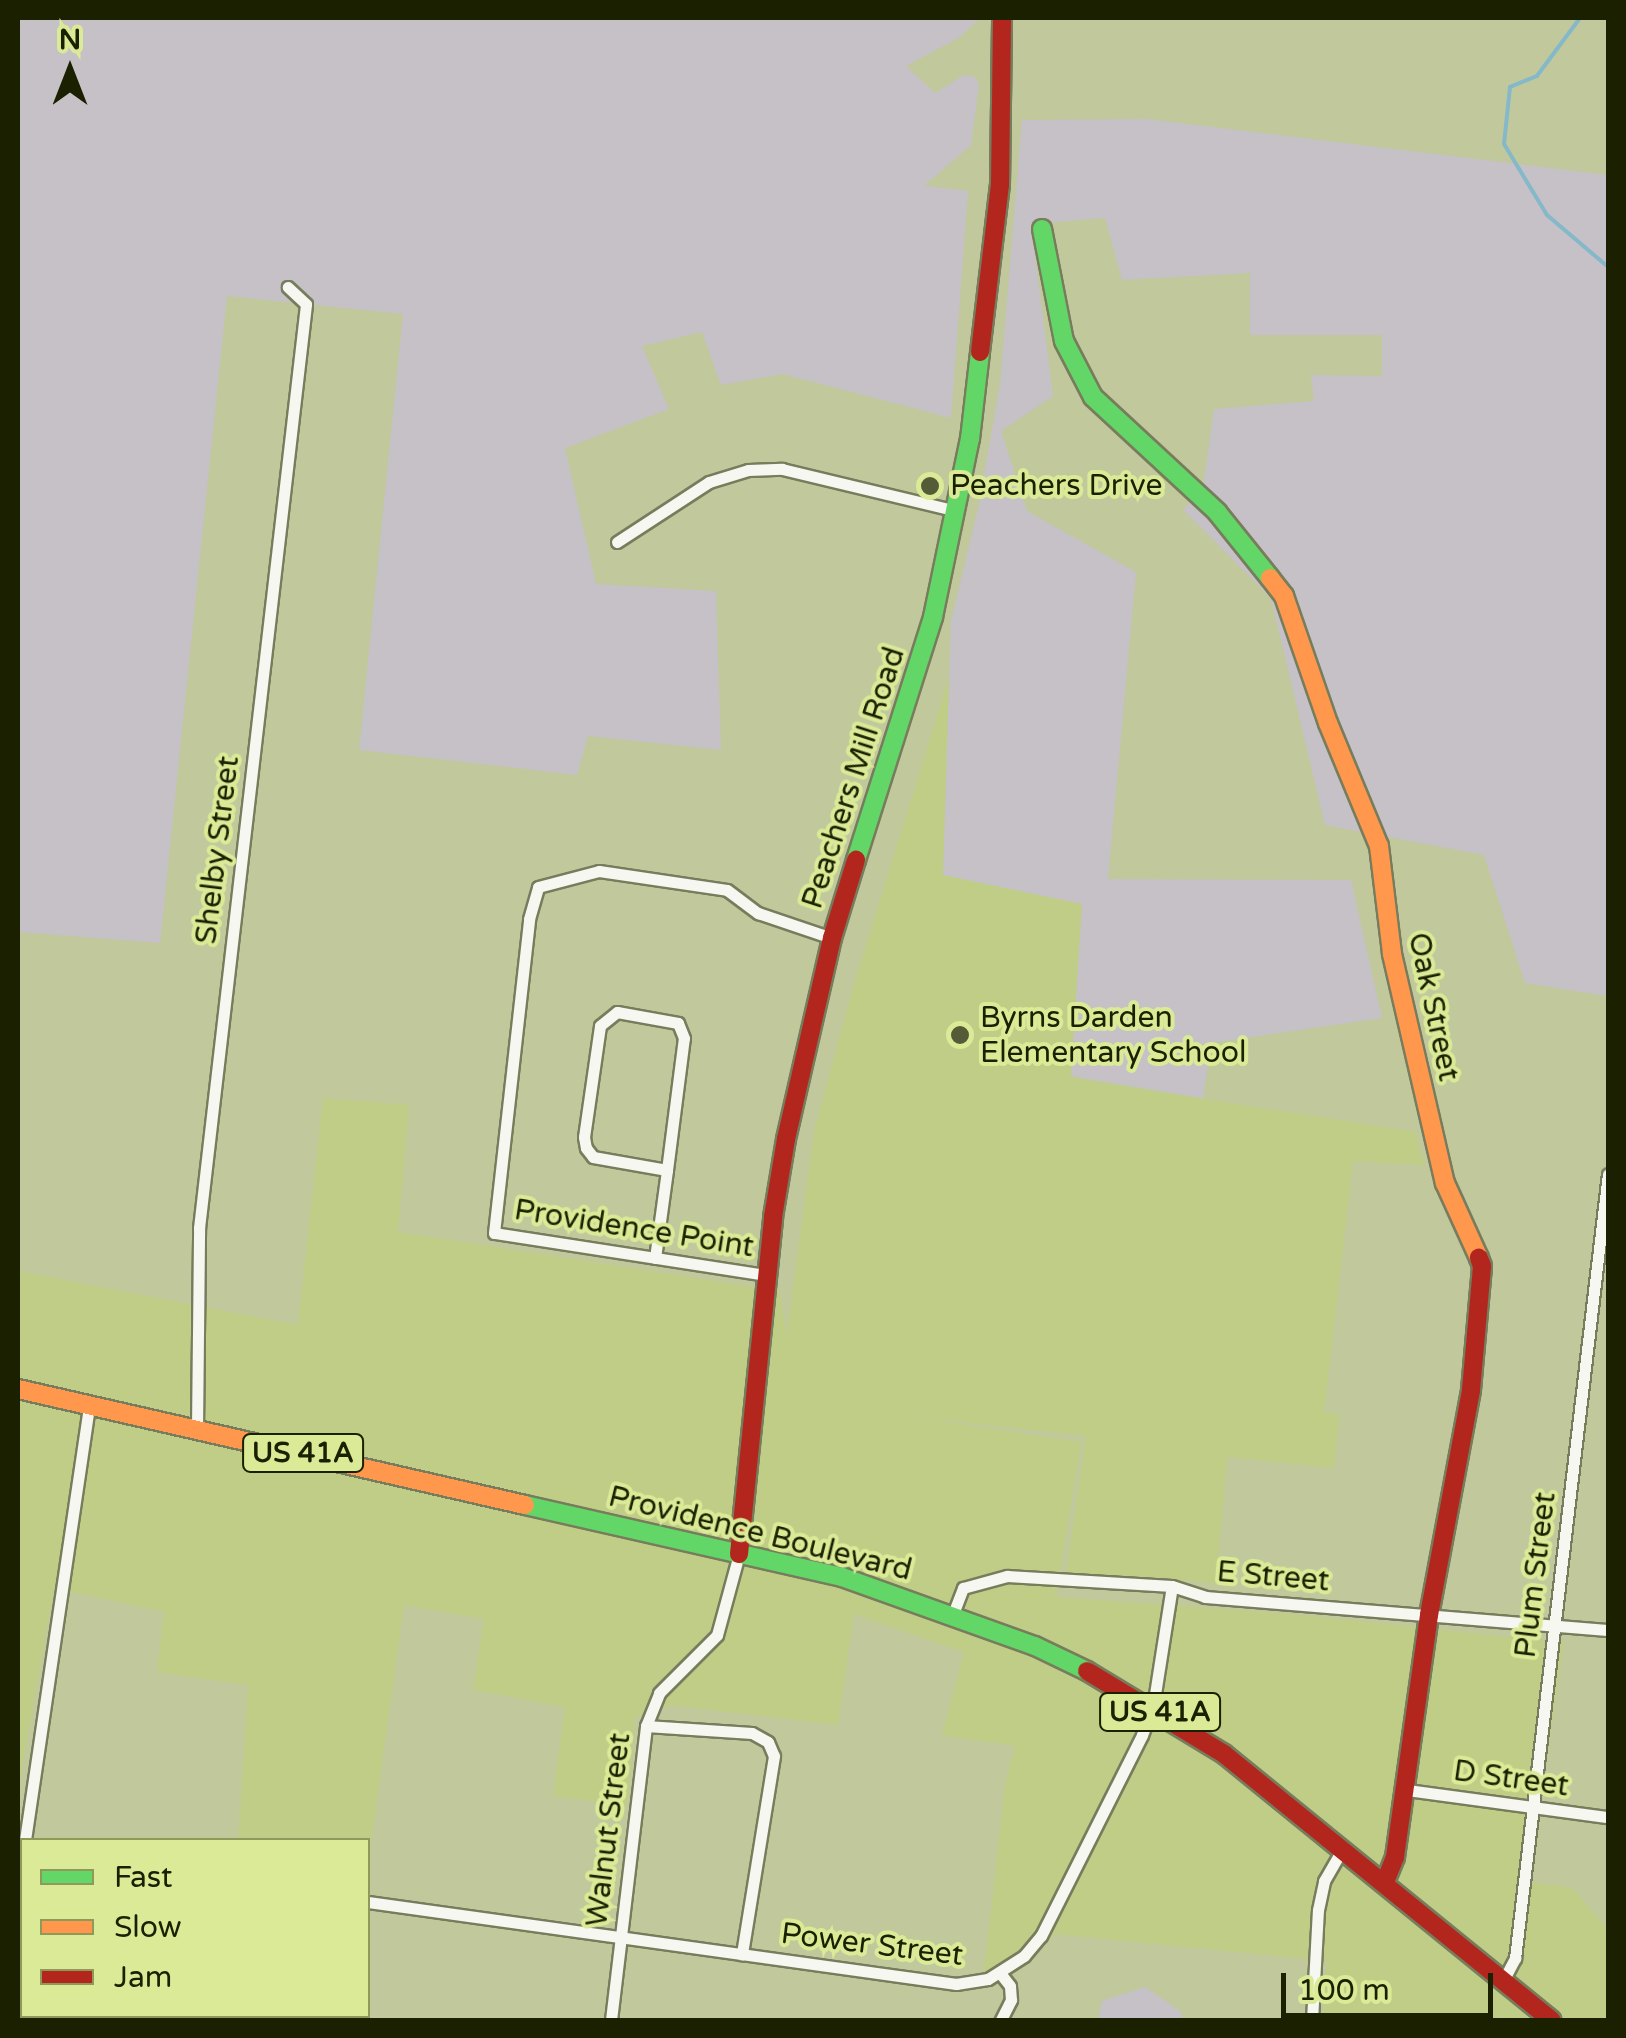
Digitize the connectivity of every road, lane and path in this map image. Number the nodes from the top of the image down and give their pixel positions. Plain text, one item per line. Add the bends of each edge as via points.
1 (1002, 18) edge
2 (1042, 229) dead end
3 (288, 286) dead end
4 (957, 511) junction
5 (618, 542) dead end
6 (832, 938) junction
7 (667, 1170) junction
8 (1608, 1174) edge
9 (655, 1258) junction
10 (766, 1275) junction
11 (18, 1389) edge
12 (89, 1405) junction
13 (197, 1428) junction
14 (739, 1554) junction
15 (1172, 1586) junction
16 (953, 1614) junction
17 (1428, 1616) junction
18 (1556, 1625) junction
19 (1608, 1630) edge
20 (1153, 1708) junction
21 (646, 1726) junction
22 (1407, 1790) junction
23 (1533, 1808) junction
24 (1608, 1817) edge
25 (25, 1838) edge
26 (1343, 1848) junction
27 (1385, 1882) junction
28 (370, 1902) edge
29 (621, 1936) junction
30 (742, 1954) junction
31 (1000, 1973) junction
32 (1504, 1979) junction
33 (612, 2020) edge
34 (1002, 2020) edge
35 (1312, 2020) edge
36 (1551, 2020) edge

1 - 4 main road, Peachers Mill Road via 1000,185 982,366
2 - 17 main road, Oak Street via 1064,341 1093,397 1217,512 1284,596 1378,846 1392,954 1445,1183 1482,1266 1471,1390
3 - 13 street, Shelby Street via 306,304 199,1228
4 - 5 street via 782,469 748,470 695,489
4 - 6 main road, Peachers Mill Road via 933,617
6 - 9 street, Providence Point via 758,914 728,890 600,871 538,887 520,980 494,1233
6 - 10 main road, Peachers Mill Road via 786,1139
7 - 7 street via 684,1038 678,1023 617,1012 600,1026 586,1148 592,1157
7 - 9 street
8 - 18 street, Plum Street
9 - 10 street, Providence Point
10 - 14 main road, Peachers Mill Road
11 - 12 main road, Providence Boulevard / US 41A
12 - 13 main road, Providence Boulevard / US 41A
12 - 25 street
13 - 14 main road, Providence Boulevard / US 41A
14 - 16 main road, Providence Boulevard / US 41A via 842,1577
14 - 21 street, Walnut Street via 717,1635 659,1693
15 - 16 street, E Street via 1008,1576 963,1588
15 - 17 street, E Street via 1204,1597
15 - 20 street, Power Street
16 - 20 main road, Providence Boulevard / US 41A via 1035,1646
17 - 18 street, E Street
17 - 22 main road, Oak Street
18 - 19 street, E Street
18 - 23 street, Plum Street
20 - 26 main road, Providence Boulevard / US 41A via 1224,1754
20 - 31 street, Power Street via 1041,1936
21 - 29 street, Walnut Street
21 - 30 street via 752,1732 768,1742 774,1756
22 - 23 street, D Street
22 - 27 main road, Oak Street
23 - 24 street, D Street
23 - 32 street, Plum Street via 1515,1958
26 - 27 main road, Providence Boulevard / US 41A
26 - 35 street via 1324,1881 1318,1910
27 - 32 main road, Providence Boulevard / US 41A
28 - 29 street, Power Street
29 - 30 street, Power Street
29 - 33 street, Walnut Street
30 - 31 street, Power Street via 964,1985
31 - 34 street via 1011,2000
32 - 36 main road, Providence Boulevard / US 41A

